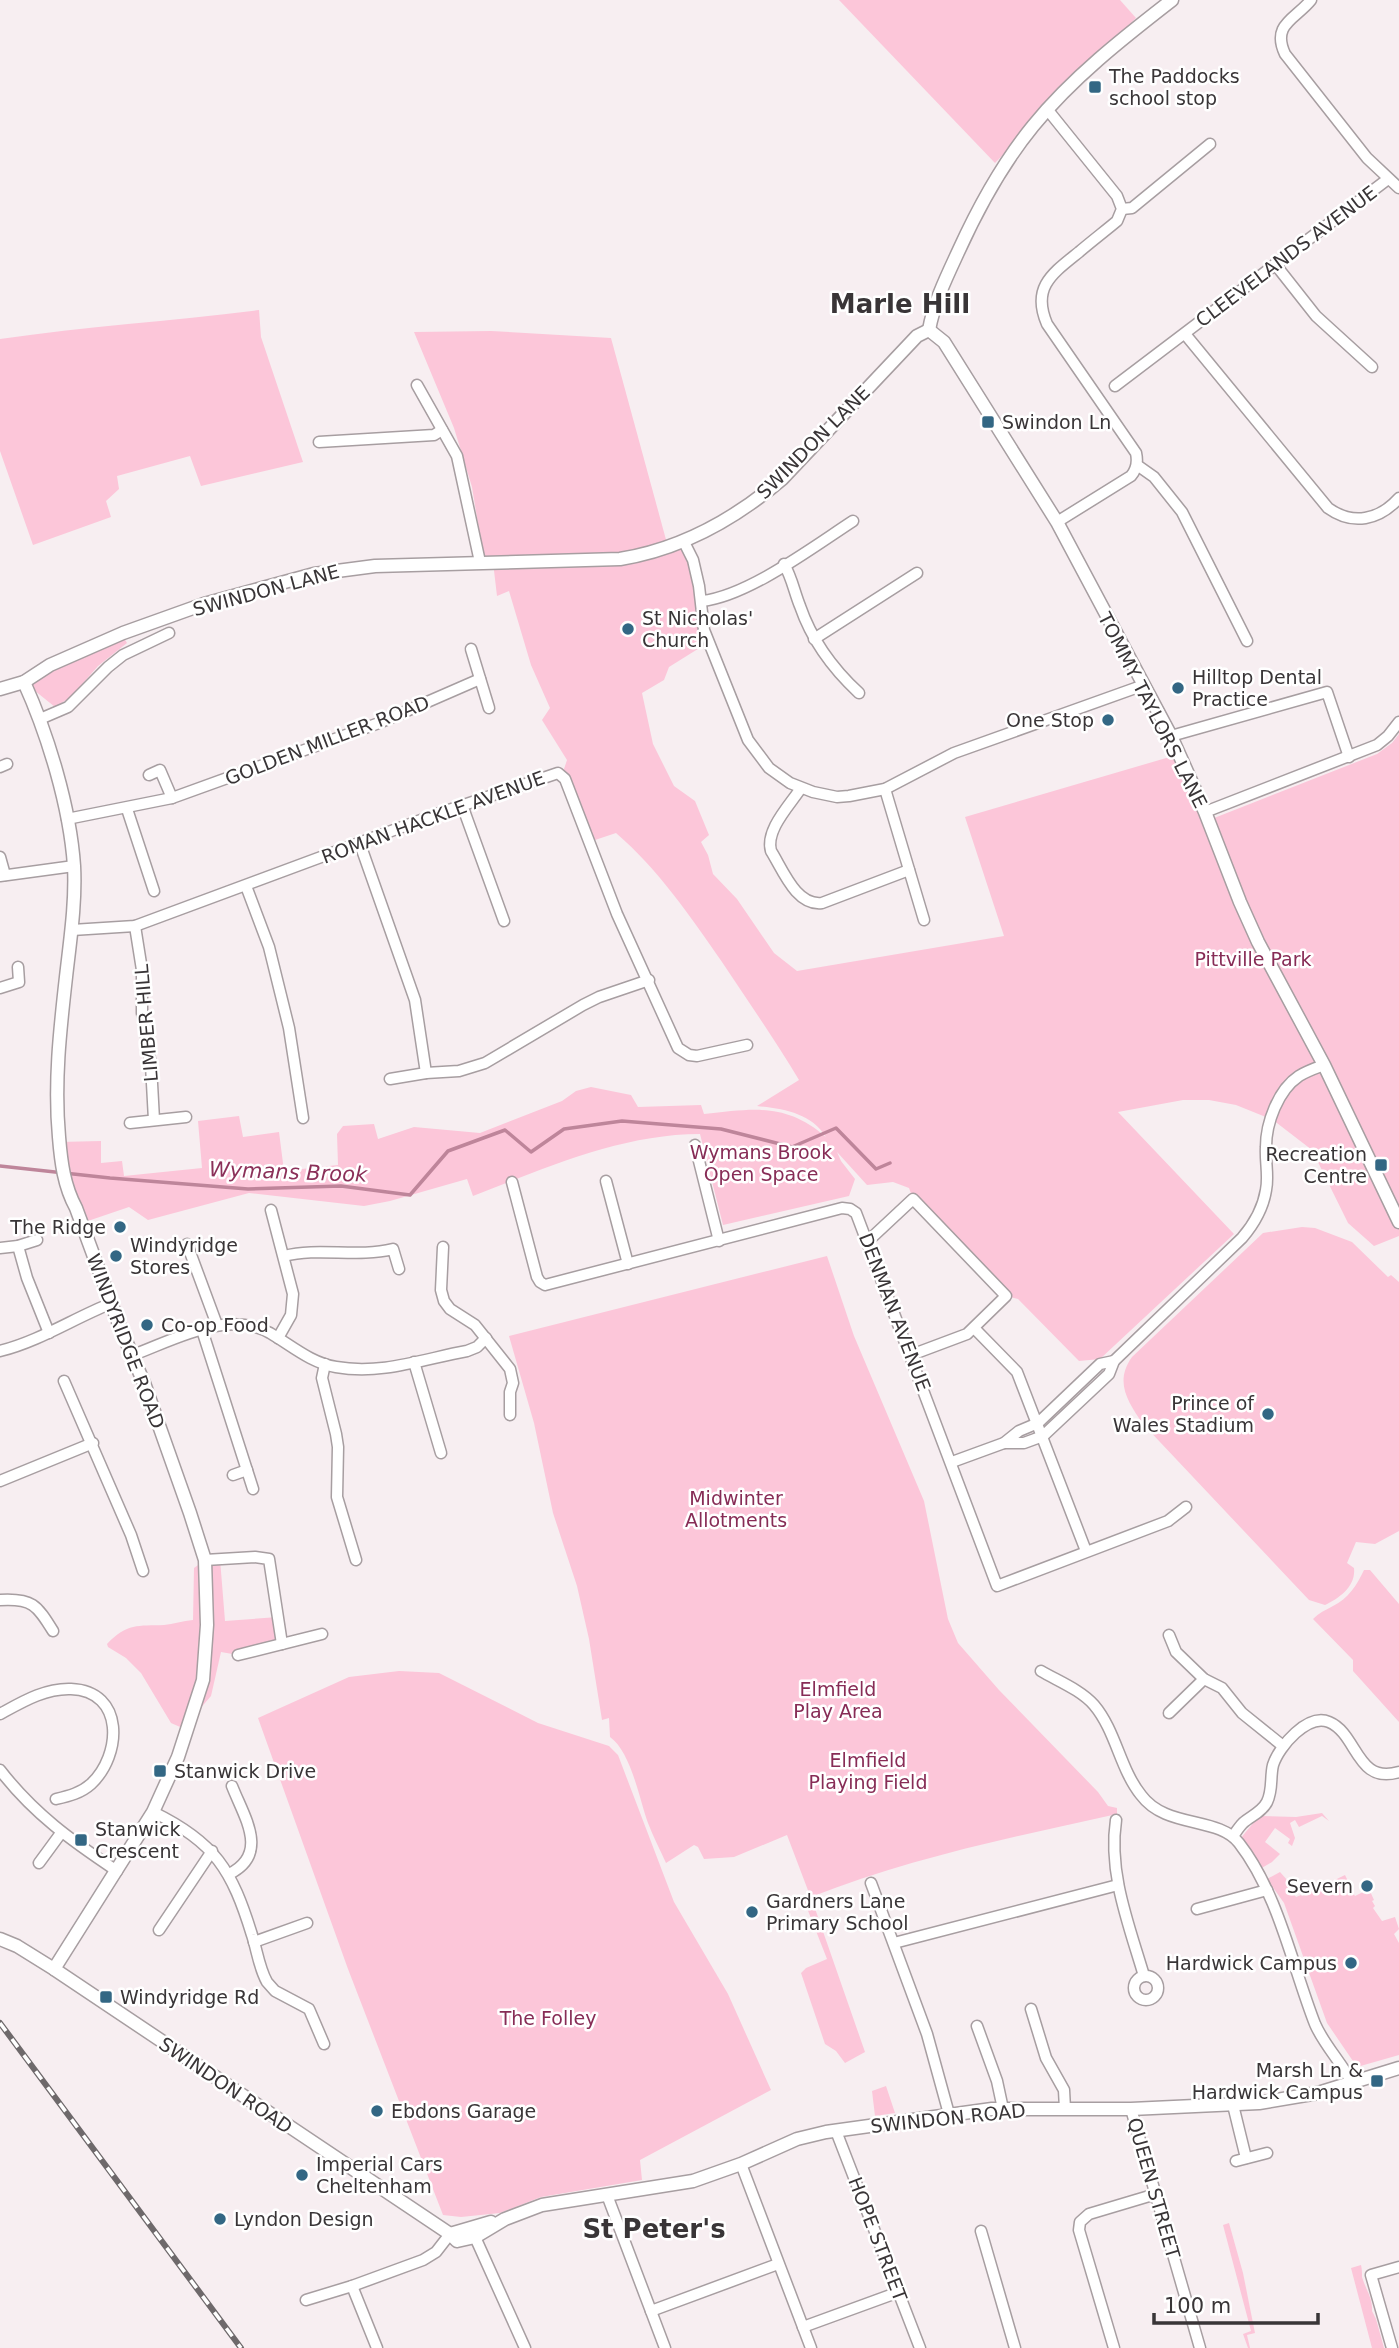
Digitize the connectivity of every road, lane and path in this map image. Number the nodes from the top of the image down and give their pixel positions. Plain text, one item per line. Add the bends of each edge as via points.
1 (1172, 0) edge
2 (1311, 0) edge
3 (1047, 109) junction
4 (1210, 144) dead end
5 (1388, 179) junction
6 (1399, 188) edge
7 (1122, 209) junction
8 (1275, 264) junction
9 (929, 330) junction
10 (1185, 334) junction
11 (1372, 367) dead end
12 (416, 385) dead end
13 (1115, 386) dead end
14 (442, 430) junction
15 (319, 442) dead end
16 (1137, 465) junction
17 (1399, 498) edge
18 (853, 522) dead end
19 (1057, 522) junction
20 (684, 542) junction
21 (485, 562) junction
22 (784, 564) junction
23 (917, 573) dead end
24 (702, 601) junction
25 (169, 633) dead end
26 (814, 639) junction
27 (153, 640) junction
28 (1247, 641) dead end
29 (471, 649) dead end
30 (158, 652) dead end
31 (480, 679) junction
32 (24, 681) junction
33 (1144, 685) junction
34 (0, 689) edge
35 (859, 693) dead end
36 (489, 708) dead end
37 (40, 719) junction
38 (1399, 722) edge
39 (1171, 736) junction
40 (1349, 757) junction
41 (171, 764) dead end
42 (801, 788) junction
43 (885, 789) junction
44 (173, 798) junction
45 (462, 806) junction
46 (127, 809) junction
47 (1205, 812) junction
48 (67, 819) junction
49 (360, 844) junction
50 (0, 857) edge
51 (74, 866) junction
52 (909, 870) junction
53 (3, 876) edge
54 (246, 886) junction
55 (154, 891) dead end
56 (925, 920) dead end
57 (504, 921) dead end
58 (135, 926) junction
59 (72, 930) junction
60 (18, 967) dead end
61 (649, 980) junction
62 (0, 988) edge
63 (747, 1045) dead end
64 (1324, 1065) junction
65 (426, 1073) junction
66 (390, 1079) dead end
67 (186, 1117) dead end
68 (303, 1118) dead end
69 (154, 1120) junction
70 (130, 1123) dead end
71 (695, 1145) dead end
72 (606, 1181) dead end
73 (512, 1182) dead end
74 (271, 1210) dead end
75 (1399, 1223) edge
76 (37, 1240) dead end
77 (719, 1241) junction
78 (868, 1241) junction
79 (187, 1244) dead end
80 (18, 1247) junction
81 (443, 1247) dead end
82 (0, 1248) edge
83 (284, 1256) junction
84 (628, 1264) junction
85 (398, 1269) dead end
86 (112, 1304) junction
87 (217, 1325) junction
88 (975, 1329) junction
89 (202, 1330) junction
90 (49, 1333) junction
91 (278, 1338) junction
92 (486, 1338) junction
93 (0, 1351) edge
94 (133, 1355) junction
95 (911, 1355) junction
96 (1114, 1361) junction
97 (415, 1362) junction
98 (325, 1364) junction
99 (64, 1381) dead end
100 (510, 1415) dead end
101 (1038, 1423) junction
102 (1043, 1436) junction
103 (93, 1443) junction
104 (1004, 1443) junction
105 (441, 1453) dead end
106 (952, 1462) junction
107 (247, 1470) junction
108 (233, 1475) dead end
109 (0, 1481) edge
110 (253, 1489) dead end
111 (1186, 1507) dead end
112 (1086, 1551) junction
113 (205, 1560) junction
114 (356, 1560) dead end
115 (142, 1571) dead end
116 (0, 1600) edge
117 (47, 1626) dead end
118 (322, 1634) dead end
119 (1169, 1635) dead end
120 (282, 1644) junction
121 (238, 1655) dead end
122 (1041, 1671) dead end
123 (1204, 1679) junction
124 (1169, 1713) dead end
125 (0, 1714) edge
126 (1283, 1746) junction
127 (0, 1770) edge
128 (1399, 1772) edge
129 (232, 1786) dead end
130 (56, 1799) dead end
131 (152, 1812) junction
132 (1116, 1820) dead end
133 (61, 1833) junction
134 (1233, 1836) junction
135 (212, 1852) junction
136 (39, 1863) dead end
137 (117, 1871) junction
138 (229, 1874) junction
139 (871, 1883) dead end
140 (1118, 1885) junction
141 (1267, 1890) junction
142 (1197, 1909) dead end
143 (307, 1923) dead end
144 (159, 1930) dead end
145 (0, 1939) edge
146 (254, 1942) junction
147 (894, 1943) junction
148 (54, 1969) junction
149 (1144, 1976) dead end
150 (1031, 2009) dead end
151 (977, 2026) dead end
152 (324, 2044) dead end
153 (1399, 2068) edge
154 (1352, 2083) junction
155 (1233, 2105) junction
156 (1003, 2109) junction
157 (1065, 2109) junction
158 (1132, 2109) junction
159 (949, 2114) junction
160 (836, 2131) junction
161 (1268, 2153) dead end
162 (741, 2164) junction
163 (1156, 2194) junction
164 (607, 2195) junction
165 (505, 2220) junction
166 (981, 2231) dead end
167 (450, 2234) junction
168 (475, 2237) junction
169 (778, 2264) junction
170 (1399, 2267) edge
171 (311, 2285) dead end
172 (352, 2286) junction
173 (899, 2292) junction
174 (651, 2311) junction
175 (803, 2327) junction
176 (377, 2348) edge
177 (525, 2348) edge
178 (665, 2348) edge
179 (811, 2348) edge
180 (920, 2348) edge
181 (1015, 2348) edge
182 (1114, 2348) edge
183 (1200, 2348) edge
184 (1392, 2348) edge

1 - 3 street
2 - 5 street via 1284,25 1282,49
3 - 7 street via 1117,196
3 - 9 street via 976,212 936,300
4 - 7 street via 1132,208
5 - 6 street
5 - 8 street, CLEEVELANDS AVENUE
7 - 16 street via 1118,221 1053,273 1042,293 1042,309 1047,324 1136,453
8 - 10 street, CLEEVELANDS AVENUE
8 - 11 street via 1316,316
9 - 19 street, TOMMY TAYLORS LANE via 944,342
9 - 20 street, SWINDON LANE via 917,337 782,478 736,513
10 - 13 street, CLEEVELANDS AVENUE
10 - 17 street, CLEEVELANDS AVENUE via 1328,508 1341,516 1365,519 1386,511
12 - 14 street
14 - 15 street via 434,435
14 - 21 street via 457,456
16 - 19 street via 1131,476
16 - 28 street via 1154,477 1182,512
18 - 22 street
19 - 33 street, TOMMY TAYLORS LANE
20 - 21 street, SWINDON LANE via 630,557
20 - 24 street
21 - 32 street, SWINDON LANE via 355,567 259,588 123,633
22 - 24 street via 731,594
22 - 26 street
23 - 26 street
24 - 42 street via 704,630 748,740 769,768
25 - 27 street
26 - 35 street via 830,665
27 - 30 street
27 - 37 street via 123,654 68,707
29 - 31 street
31 - 36 street
31 - 44 street, GOLDEN MILLER ROAD via 379,723
32 - 34 street, SWINDON LANE
32 - 37 street, WINDYRIDGE ROAD
33 - 39 street, TOMMY TAYLORS LANE
33 - 43 street via 954,753
37 - 48 street, WINDYRIDGE ROAD
38 - 40 street via 1384,741
39 - 40 street via 1327,692
39 - 47 street, TOMMY TAYLORS LANE
40 - 47 street
41 - 44 street via 155,772
42 - 43 street via 837,797
42 - 52 street via 769,844 801,898 822,903
43 - 52 street
44 - 46 street, GOLDEN MILLER ROAD
45 - 49 street, ROMAN HACKLE AVENUE
45 - 57 street
45 - 61 street, ROMAN HACKLE AVENUE via 553,774 562,775 617,914
46 - 48 street, GOLDEN MILLER ROAD
46 - 55 street
47 - 64 street, TOMMY TAYLORS LANE via 1258,942
48 - 51 street, WINDYRIDGE ROAD
49 - 54 street, ROMAN HACKLE AVENUE
49 - 65 street via 415,1000
50 - 53 street
51 - 53 street
51 - 59 street, WINDYRIDGE ROAD
52 - 56 street
54 - 58 street, ROMAN HACKLE AVENUE
54 - 68 street via 269,947 289,1028
58 - 59 street, ROMAN HACKLE AVENUE
58 - 69 street, LIMBER HILL
59 - 86 street, WINDYRIDGE ROAD via 58,1058 59,1142 67,1192
60 - 62 street via 19,982
61 - 63 street, ROMAN HACKLE AVENUE via 683,1052 697,1056
61 - 65 street via 583,1005 485,1063 459,1071
64 - 75 street, TOMMY TAYLORS LANE
64 - 96 street via 1296,1079 1274,1111 1266,1146 1266,1191 1249,1230
65 - 66 street
67 - 69 street
69 - 70 street
71 - 77 street
72 - 84 street
73 - 84 street, DENMAN AVENUE via 542,1284
74 - 83 street
76 - 80 street
77 - 78 street, DENMAN AVENUE via 846,1208 859,1216
77 - 84 street, DENMAN AVENUE
78 - 88 street via 913,1199 1006,1296
78 - 95 street, DENMAN AVENUE
79 - 87 street
80 - 82 street
80 - 90 street
81 - 92 street via 444,1301
83 - 85 street via 393,1250
83 - 91 street via 293,1299 291,1315
86 - 90 street
86 - 94 street, WINDYRIDGE ROAD
87 - 89 street
87 - 91 street via 246,1325
88 - 95 street
88 - 101 street via 1017,1372
89 - 94 street
89 - 107 street
90 - 93 street
91 - 98 street
92 - 97 street via 472,1350
92 - 100 street via 512,1374
94 - 113 street, WINDYRIDGE ROAD
95 - 106 street, DENMAN AVENUE
96 - 101 street via 1100,1364
96 - 102 street via 1100,1384
97 - 98 street via 370,1370
97 - 105 street
98 - 114 street via 322,1378 338,1447 337,1497
99 - 103 street
101 - 102 street
101 - 104 street
102 - 104 street via 1024,1443
102 - 112 street
103 - 109 street
103 - 115 street
104 - 106 street
106 - 112 street, DENMAN AVENUE via 997,1586
107 - 108 street
107 - 110 street
111 - 112 street, DENMAN AVENUE via 1168,1521
113 - 120 street via 269,1559
113 - 131 street, WINDYRIDGE ROAD via 203,1680 181,1748
116 - 117 street via 29,1602 41,1611
118 - 120 street
119 - 123 street via 1176,1652
120 - 121 street
122 - 134 street via 1093,1704 1134,1785 1150,1805 1171,1817
123 - 124 street
123 - 126 street via 1222,1688 1242,1713
125 - 130 street via 37,1695 70,1689 92,1695 107,1710 114,1730 112,1751 93,1782
126 - 128 street via 1302,1728 1325,1721 1339,1728 1366,1766 1384,1774
126 - 134 street via 1273,1766 1266,1804
127 - 133 street
129 - 138 street via 252,1844 244,1865
131 - 135 street via 189,1832
131 - 137 street, WINDYRIDGE ROAD
132 - 140 street via 1113,1841
133 - 136 street
133 - 137 street
134 - 141 street
135 - 138 street
135 - 144 street
137 - 148 street, WINDYRIDGE ROAD
138 - 146 street
139 - 147 street
140 - 147 street
140 - 149 street
141 - 142 street
141 - 154 street via 1317,2028
143 - 146 street
145 - 148 street, SWINDON ROAD
146 - 152 street via 267,1982 309,2010
147 - 159 street
148 - 167 street, SWINDON ROAD
150 - 157 street via 1046,2058 1064,2090
151 - 156 street
153 - 154 street, SWINDON ROAD
154 - 155 street, SWINDON ROAD via 1302,2096
155 - 158 street, SWINDON ROAD
155 - 161 street via 1241,2160
156 - 157 street, SWINDON ROAD
156 - 159 street, SWINDON ROAD
157 - 158 street, SWINDON ROAD
158 - 163 street, QUEEN STREET
159 - 160 street, SWINDON ROAD
160 - 162 street, SWINDON ROAD via 797,2139
160 - 173 street, HOPE STREET
162 - 164 street, SWINDON ROAD via 693,2182
162 - 169 street
163 - 182 street via 1089,2214 1079,2226
163 - 183 street, QUEEN STREET
164 - 165 street, SWINDON ROAD via 542,2205
164 - 174 street
165 - 167 street, SWINDON ROAD
165 - 168 street, SWINDON ROAD
166 - 181 street
167 - 168 street, SWINDON ROAD via 457,2241
167 - 172 street via 424,2260
168 - 177 street
169 - 174 street
169 - 175 street
170 - 184 street via 1371,2274
171 - 172 street via 311,2299
172 - 176 street
173 - 175 street
173 - 180 street, HOPE STREET
174 - 178 street
175 - 179 street

